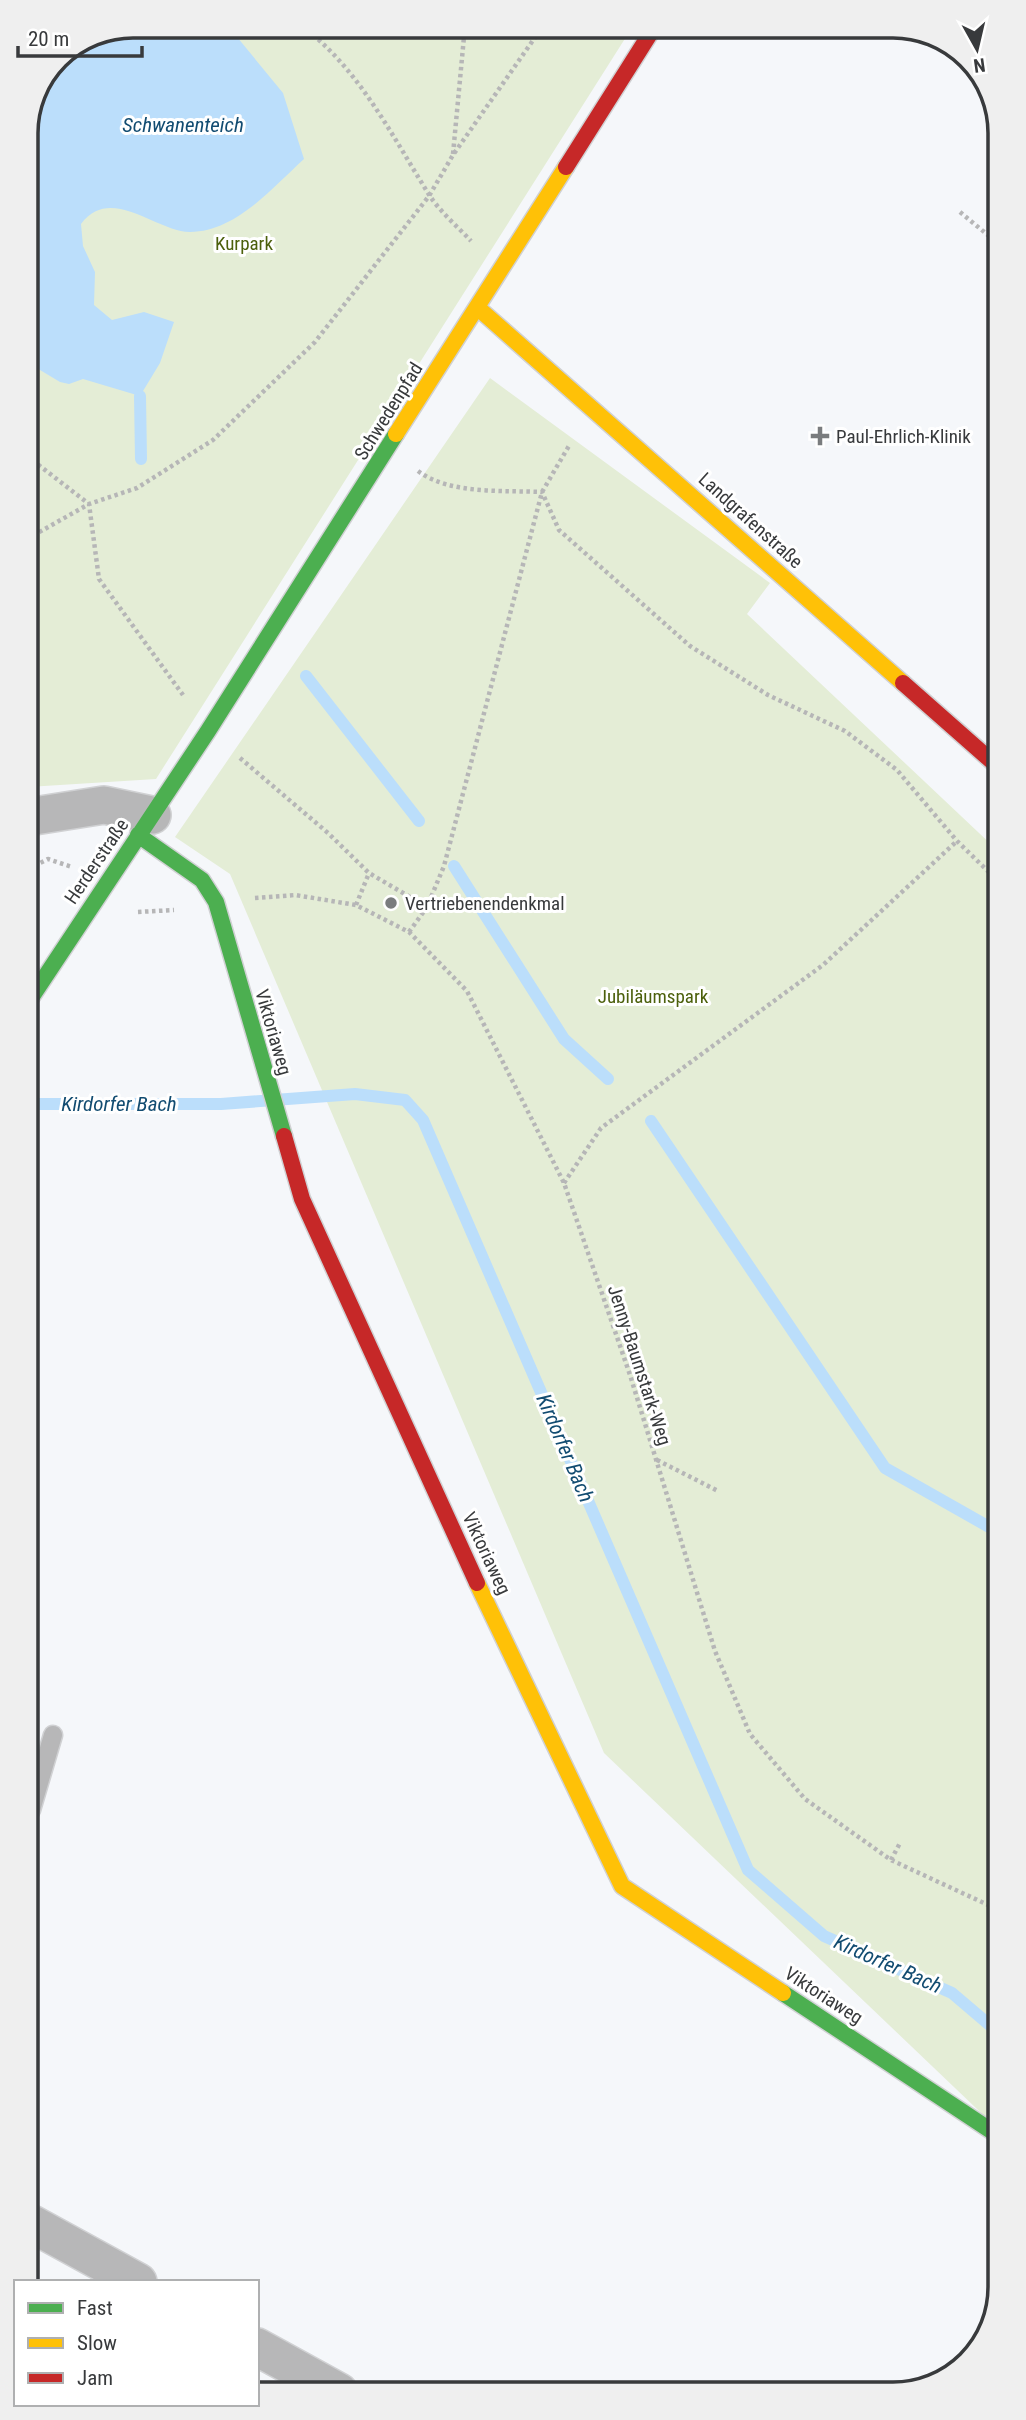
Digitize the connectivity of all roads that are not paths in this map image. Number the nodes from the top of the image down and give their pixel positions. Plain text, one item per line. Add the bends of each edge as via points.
1 (647, 39) edge
2 (478, 308) junction
3 (988, 758) edge
4 (39, 815) edge
5 (145, 825) junction
6 (39, 986) edge
7 (53, 1735) dead end
8 (38, 1785) edge
9 (988, 2129) edge
10 (38, 2227) edge
11 (134, 2280) edge
12 (259, 2348) edge
13 (319, 2381) edge

1 - 2 street, Schwedenpfad
2 - 3 street, Landgrafenstraße
2 - 5 street, Schwedenpfad
4 - 5 street via 104,805
5 - 6 street, Herderstraße
5 - 9 street, Viktoriaweg via 202,880 216,902 302,1199 622,1886
7 - 8 lane
10 - 11 street
12 - 13 street

